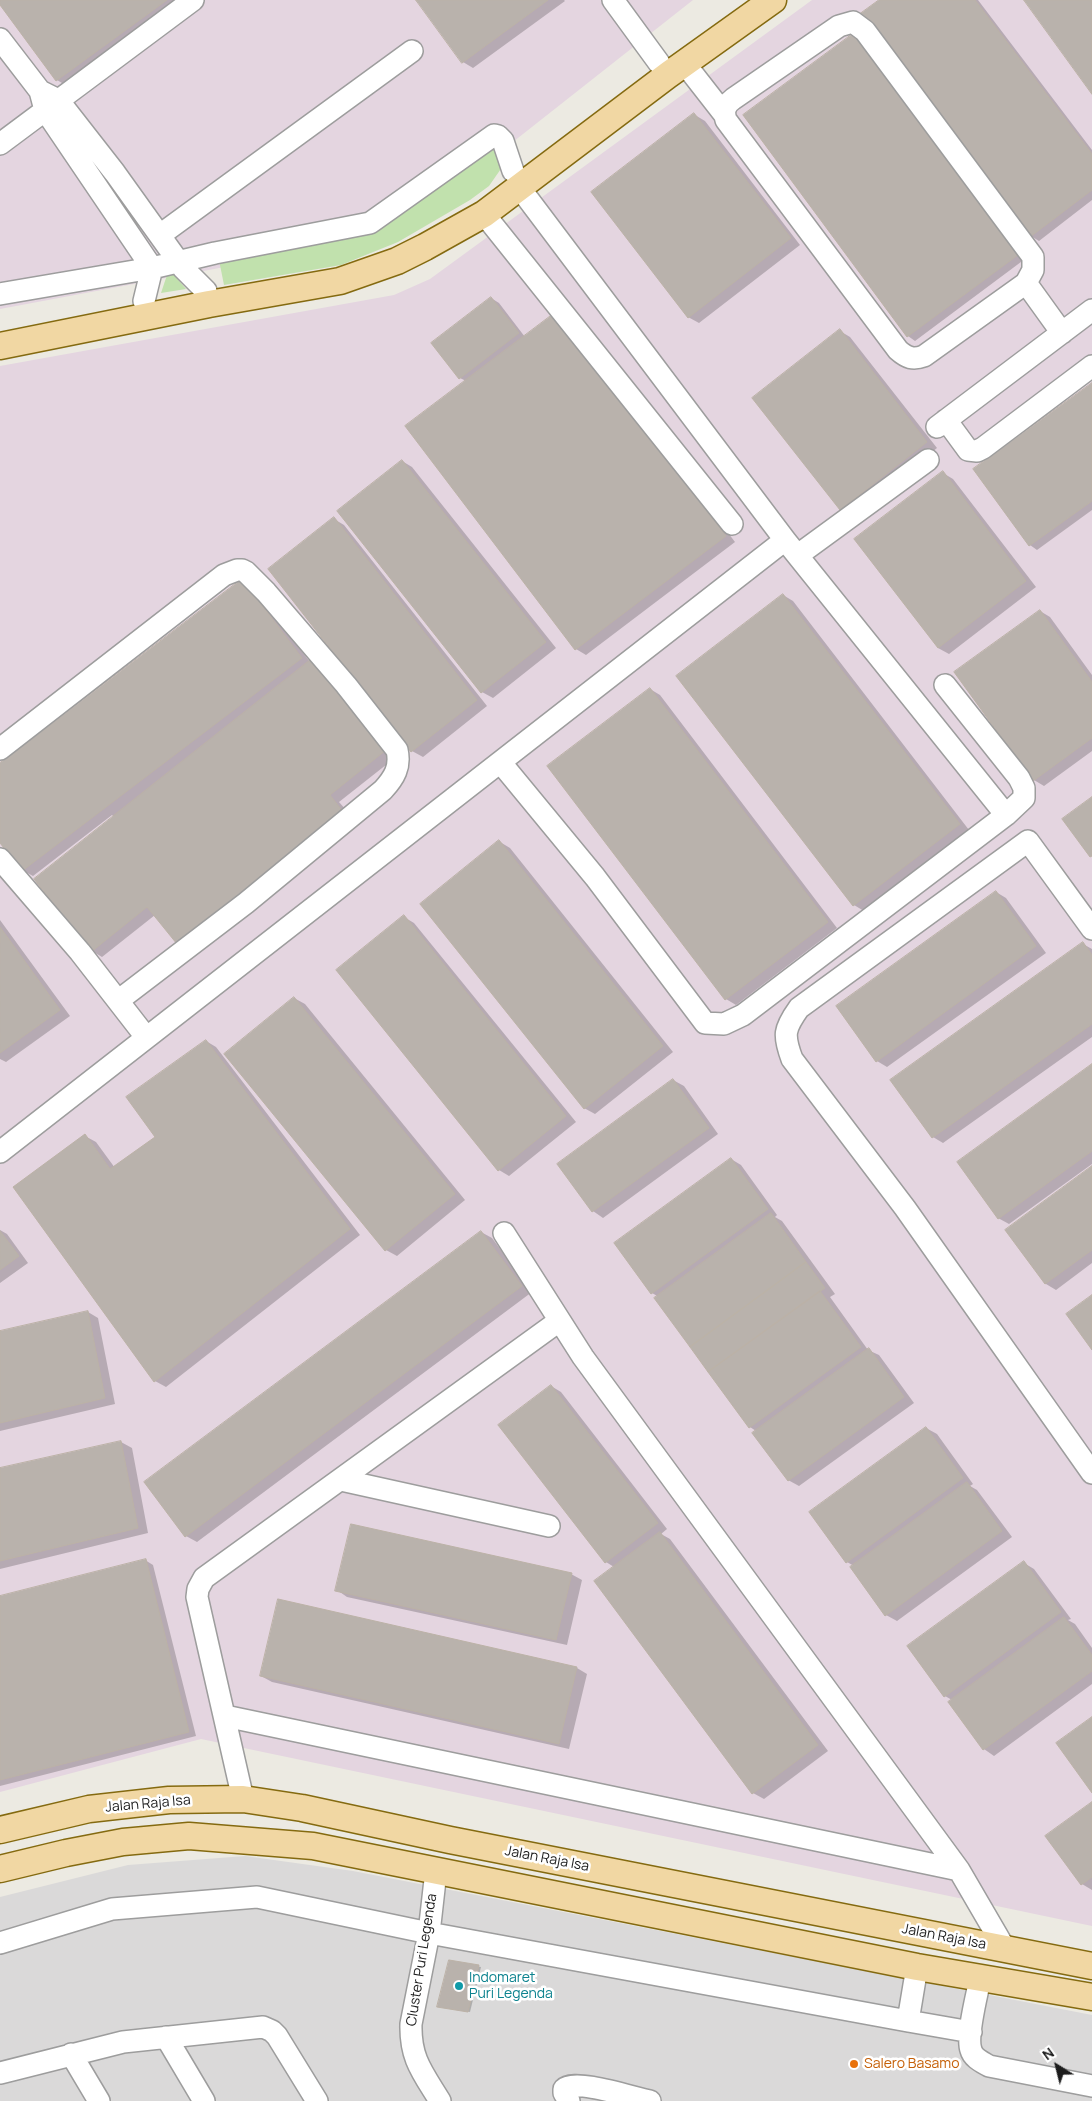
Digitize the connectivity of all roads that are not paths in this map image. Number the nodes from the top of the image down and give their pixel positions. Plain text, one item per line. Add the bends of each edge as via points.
1 (193, 0) edge
2 (613, 0) edge
3 (745, 0) edge
4 (773, 0) edge
5 (0, 38) edge
6 (412, 51) dead end
7 (659, 63) junction
8 (685, 64) junction
9 (48, 100) junction
10 (724, 114) junction
11 (0, 144) edge
12 (516, 179) junction
13 (484, 214) junction
14 (160, 235) junction
15 (180, 262) junction
16 (152, 268) junction
17 (1026, 282) junction
18 (0, 294) edge
19 (208, 298) junction
20 (142, 310) junction
21 (1092, 310) edge
22 (0, 328) edge
23 (1062, 332) junction
24 (0, 346) edge
25 (1092, 366) edge
26 (928, 460) dead end
27 (732, 524) dead end
28 (792, 548) junction
29 (945, 685) dead end
30 (0, 749) edge
31 (501, 762) junction
32 (1006, 815) junction
33 (0, 859) edge
34 (1092, 929) edge
35 (119, 1000) junction
36 (146, 1037) junction
37 (0, 1152) edge
38 (504, 1233) dead end
39 (559, 1321) junction
40 (1092, 1472) edge
41 (340, 1480) junction
42 (549, 1526) dead end
43 (225, 1716) junction
44 (243, 1799) junction
45 (0, 1830) edge
46 (0, 1869) edge
47 (959, 1870) junction
48 (436, 1871) junction
49 (429, 1933) junction
50 (0, 1943) edge
51 (1005, 1949) junction
52 (1092, 1966) edge
53 (917, 1967) junction
54 (980, 1979) junction
55 (1092, 1997) edge
56 (908, 2021) junction
57 (970, 2032) junction
58 (166, 2037) junction
59 (71, 2054) junction
60 (0, 2073) edge
61 (1092, 2086) edge
62 (642, 2100) edge
63 (99, 2101) edge
64 (204, 2101) edge
65 (317, 2101) edge
66 (440, 2101) edge
67 (568, 2101) edge

1 - 9 street
2 - 7 street
3 - 7 main road
4 - 8 main road
5 - 9 street
6 - 14 street
7 - 12 main road
8 - 10 street
8 - 12 main road
9 - 11 street
9 - 14 street via 115,174
9 - 16 street
10 - 17 street via 904,356 917,359 924,356
10 - 17 street via 733,99 839,26 853,22 865,30 1031,251 1034,263
12 - 13 main road
12 - 15 street via 503,141 494,135 370,224
12 - 19 main road via 393,248 341,265
12 - 28 street
13 - 19 main road via 397,261 340,281
13 - 27 street
14 - 15 street
15 - 16 street
15 - 19 street
16 - 18 street
16 - 20 street
17 - 23 street
19 - 20 main road
20 - 22 main road
20 - 24 main road
21 - 23 street
23 - 25 street via 941,424 968,450 977,451
26 - 28 street
28 - 31 street
28 - 32 street
29 - 32 street via 1023,784 1024,798
30 - 35 street via 224,575 237,570 246,572 266,592 346,685 396,750 397,770 384,790 246,903
31 - 32 street via 595,877 704,1023 724,1024 743,1015
31 - 36 street
33 - 35 street
34 - 40 street via 1028,841 799,1008 785,1031 792,1059 905,1208
35 - 36 street
36 - 37 street
38 - 39 street
39 - 41 street
39 - 47 street via 582,1357
41 - 42 street
41 - 43 street via 200,1584 198,1596
43 - 44 street
43 - 47 street
44 - 45 main road, Jalan Raja Isa via 170,1800 89,1810
44 - 51 main road, Jalan Raja Isa via 302,1808
46 - 48 main road via 123,1842 189,1836 313,1846
47 - 51 street
48 - 49 street, Cluster Puri Legenda
48 - 53 main road
49 - 50 street via 257,1897 112,1909
49 - 56 street
49 - 66 street, Cluster Puri Legenda via 411,2024 411,2040 415,2058
51 - 52 main road, Jalan Raja Isa
53 - 54 main road
53 - 56 street
54 - 55 main road
54 - 57 street
56 - 57 street
57 - 61 street via 971,2050 988,2066
58 - 59 street via 123,2042
58 - 64 street
58 - 65 street via 267,2028 281,2042
59 - 60 street
59 - 63 street
62 - 67 street via 573,2084 564,2089

